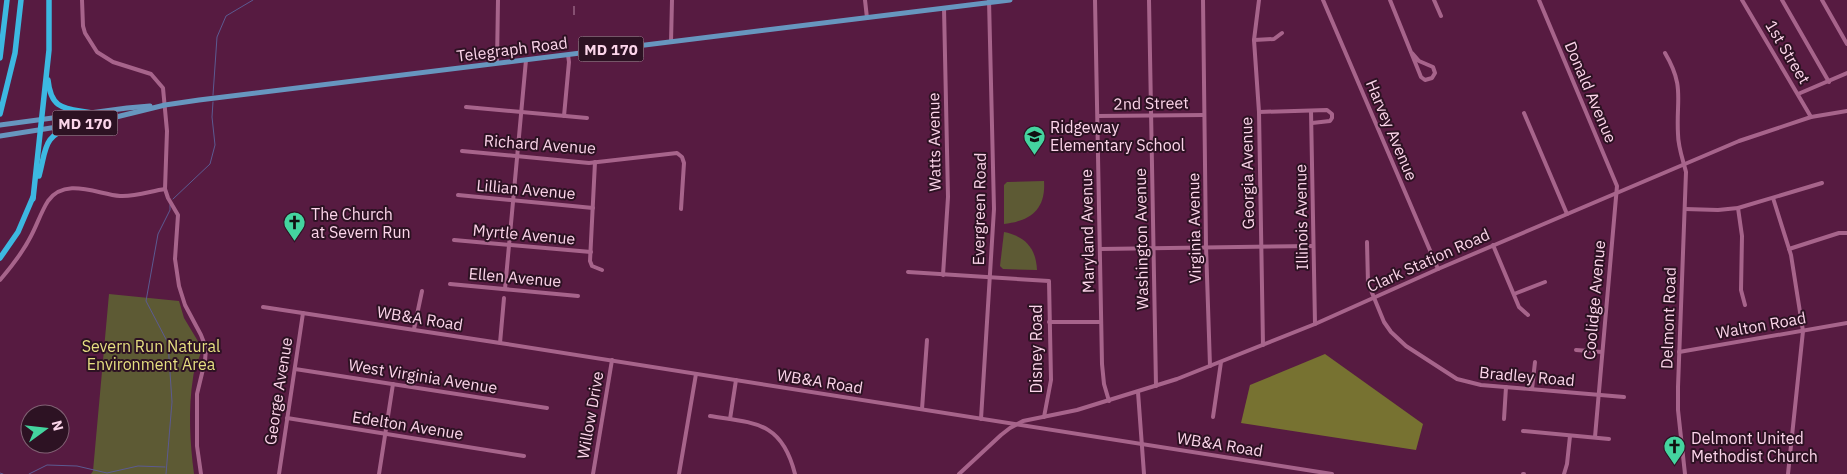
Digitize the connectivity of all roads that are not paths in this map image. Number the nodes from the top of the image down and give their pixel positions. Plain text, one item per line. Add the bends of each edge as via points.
1 (7, 0) edge
2 (21, 0) edge
3 (49, 0) edge
4 (82, 0) edge
5 (498, 0) edge
6 (672, 0) edge
7 (865, 0) edge
8 (1010, 0) edge
9 (1096, 0) edge
10 (1149, 0) edge
11 (1203, 0) edge
12 (1259, 0) edge
13 (1323, 0) edge
14 (1390, 0) edge
15 (1434, 0) edge
16 (1539, 0) edge
17 (1742, 0) edge
18 (1782, 0) edge
19 (1822, 0) edge
20 (990, 1) edge
21 (944, 8) junction
22 (1440, 16) dead end
23 (867, 18) junction
24 (1282, 33) dead end
25 (1254, 40) junction
26 (671, 42) junction
27 (1847, 44) edge
28 (1412, 53) junction
29 (1665, 53) dead end
30 (568, 55) junction
31 (0, 58) edge
32 (526, 60) junction
33 (497, 63) junction
34 (47, 69) junction
35 (1847, 73) edge
36 (1829, 82) junction
37 (1798, 94) junction
38 (165, 105) junction
39 (466, 107) dead end
40 (1311, 111) junction
41 (1847, 111) edge
42 (522, 112) junction
43 (1259, 112) junction
44 (92, 113) junction
45 (1524, 113) dead end
46 (0, 114) edge
47 (1204, 115) junction
48 (564, 116) junction
49 (1098, 116) junction
50 (1151, 116) junction
51 (1811, 117) junction
52 (587, 118) dead end
53 (42, 120) junction
54 (1312, 123) junction
55 (74, 124) junction
56 (0, 125) edge
57 (40, 130) junction
58 (0, 136) edge
59 (462, 151) dead end
60 (518, 156) junction
61 (595, 162) junction
62 (1684, 164) junction
63 (1822, 183) dead end
64 (166, 189) junction
65 (1616, 194) junction
66 (458, 195) dead end
67 (1773, 198) junction
68 (33, 199) junction
69 (514, 201) junction
70 (593, 208) junction
71 (1738, 208) junction
72 (681, 209) dead end
73 (1685, 209) junction
74 (1567, 214) junction
75 (1847, 233) edge
76 (454, 240) dead end
77 (1367, 242) dead end
78 (509, 245) junction
79 (1493, 245) junction
80 (1206, 246) junction
81 (1261, 246) junction
82 (1313, 246) junction
83 (1153, 247) junction
84 (1100, 249) junction
85 (1789, 249) junction
86 (591, 252) junction
87 (0, 258) edge
88 (1438, 269) junction
89 (602, 270) dead end
90 (908, 272) dead end
91 (943, 275) junction
92 (990, 277) junction
93 (0, 280) edge
94 (1545, 282) dead end
95 (450, 284) dead end
96 (505, 289) junction
97 (422, 291) dead end
98 (1514, 294) junction
99 (578, 296) dead end
100 (504, 298) dead end
101 (1374, 298) junction
102 (1745, 305) dead end
103 (263, 307) dead end
104 (303, 313) junction
105 (1528, 316) dead end
106 (1049, 322) junction
107 (1101, 322) junction
108 (1315, 324) junction
109 (1847, 324) edge
110 (414, 329) junction
111 (1803, 331) junction
112 (927, 340) dead end
113 (500, 343) junction
114 (1263, 345) junction
115 (1576, 350) dead end
116 (1602, 352) junction
117 (1679, 352) junction
118 (612, 360) junction
119 (1221, 362) junction
120 (1535, 362) dead end
121 (1210, 366) junction
122 (295, 369) junction
123 (696, 374) junction
124 (736, 380) junction
125 (393, 384) junction
126 (1156, 386) junction
127 (1506, 387) junction
128 (1532, 390) junction
129 (1138, 392) junction
130 (1598, 395) junction
131 (1624, 397) dead end
132 (1109, 401) junction
133 (547, 408) dead end
134 (922, 409) junction
135 (710, 416) dead end
136 (1044, 417) junction
137 (1213, 417) dead end
138 (287, 418) junction
139 (730, 419) junction
140 (981, 419) junction
141 (1504, 419) dead end
142 (1016, 424) junction
143 (1523, 432) dead end
144 (385, 434) junction
145 (1570, 436) junction
146 (1595, 437) junction
147 (1609, 439) dead end
148 (1142, 444) junction
149 (524, 456) dead end
150 (1321, 473) edge
151 (201, 474) edge
152 (279, 474) edge
153 (379, 474) edge
154 (593, 474) edge
155 (679, 474) edge
156 (795, 474) edge
157 (959, 474) edge
158 (1144, 474) edge
159 (1332, 474) edge
160 (1564, 474) edge
161 (1685, 474) edge
162 (1788, 474) edge

1 - 31 highway
2 - 46 highway via 15,53
3 - 34 highway
4 - 38 street via 83,26 92,46 113,62 152,74 162,88
5 - 33 street
6 - 26 street
7 - 23 street
8 - 20 main road, Telegraph Road / MD 170
9 - 49 street, Maryland Avenue
10 - 50 street, Washington Avenue
11 - 47 street, Virginia Avenue
12 - 25 street, Georgia Avenue
13 - 88 street, Harvey Avenue
14 - 28 street
15 - 22 street
16 - 65 street, Donald Avenue via 1617,186
17 - 37 street, 1st Street
18 - 36 street
19 - 27 street
20 - 21 main road, Telegraph Road / MD 170
20 - 92 street, Evergreen Road via 994,193
21 - 23 main road, Telegraph Road / MD 170
21 - 91 street, Watts Avenue via 948,197
23 - 26 main road, Telegraph Road / MD 170
24 - 25 street via 1274,39
25 - 43 street, Georgia Avenue
26 - 30 main road, Telegraph Road / MD 170
28 - 28 street via 1419,61 1433,67 1435,73 1432,78 1425,80 1421,77
29 - 62 street, Delmont Road via 1679,87 1678,139
30 - 32 main road, Telegraph Road / MD 170
30 - 48 street
32 - 33 main road, Telegraph Road / MD 170
32 - 42 street
33 - 38 main road, Telegraph Road / MD 170
34 - 44 highway via 50,92 55,102 68,109
34 - 53 highway
35 - 36 street
36 - 37 street
37 - 51 street, 1st Street
38 - 44 main road, Telegraph Road / MD 170
38 - 55 main road, Telegraph Road / MD 170
38 - 64 street
39 - 42 street
40 - 43 street
40 - 54 street, Illinois Avenue
40 - 54 street via 1329,111 1333,116 1327,122
41 - 51 street, Clark Station Road
42 - 48 street
42 - 60 street
43 - 81 street, Georgia Avenue
44 - 53 main road, Telegraph Road / MD 170
45 - 74 street
47 - 50 street, 2nd Street
47 - 80 street, Virginia Avenue
48 - 52 street
49 - 50 street, 2nd Street
49 - 84 street, Maryland Avenue
50 - 83 street, Washington Avenue
51 - 62 street, Clark Station Road via 1757,134
53 - 56 main road, Telegraph Road / MD 170
53 - 57 highway
54 - 82 street, Illinois Avenue
55 - 57 main road, Telegraph Road / MD 170
55 - 68 highway via 47,142
57 - 58 main road, Telegraph Road / MD 170
57 - 68 highway
59 - 60 street, Richard Avenue
60 - 61 street, Richard Avenue
60 - 69 street
61 - 70 street
61 - 72 street, Richard Avenue via 672,152 679,154 684,166
62 - 65 street, Clark Station Road
62 - 73 street, Delmont Road
63 - 67 street
64 - 93 street via 128,196 78,188 59,191 48,201 25,247
64 - 151 street via 178,214 174,259 179,286 205,343 196,408 196,446
65 - 74 street, Clark Station Road
65 - 116 street, Coolidge Avenue
66 - 69 street, Lillian Avenue
67 - 71 street
67 - 85 street
68 - 87 highway via 18,232
69 - 70 street, Lillian Avenue
69 - 78 street
70 - 86 street
71 - 73 street
71 - 102 street via 1742,236 1741,296
73 - 117 street, Delmont Road
74 - 79 street, Clark Station Road
75 - 85 street
76 - 78 street, Myrtle Avenue
77 - 101 street, Bradley Road via 1368,283
78 - 86 street, Myrtle Avenue
78 - 96 street
79 - 88 street, Clark Station Road
79 - 98 street
80 - 81 street
80 - 83 street
80 - 121 street, Virginia Avenue
81 - 82 street
81 - 114 street, Georgia Avenue
82 - 108 street, Illinois Avenue
83 - 84 street
83 - 126 street, Washington Avenue
84 - 107 street, Maryland Avenue
85 - 111 street
86 - 89 street via 592,266
88 - 101 street, Clark Station Road
90 - 91 street
91 - 92 street
92 - 106 street, Disney Road via 1049,280
92 - 140 street, Evergreen Road
94 - 98 street
95 - 96 street, Ellen Avenue
96 - 99 street, Ellen Avenue
97 - 110 street
98 - 105 street via 1519,307
100 - 113 street
101 - 108 street, Clark Station Road
101 - 127 street, Bradley Road via 1390,332 1406,346 1457,379
103 - 104 street, WB&A Road
104 - 110 street, WB&A Road
104 - 122 street, George Avenue
106 - 107 street
106 - 136 street, Disney Road via 1050,387
107 - 132 street, Maryland Avenue via 1103,376
108 - 114 street, Clark Station Road
109 - 111 street, Walton Road
110 - 113 street, WB&A Road
111 - 117 street, Walton Road
111 - 162 street
112 - 134 street
113 - 118 street, WB&A Road
114 - 119 street, Clark Station Road
115 - 116 street
116 - 130 street, Coolidge Avenue
117 - 161 street, Delmont Road via 1678,410
118 - 123 street, WB&A Road
118 - 154 street, Willow Drive
119 - 121 street, Clark Station Road
119 - 137 street
120 - 128 street
121 - 126 street, Clark Station Road
122 - 125 street, West Virginia Avenue
122 - 138 street, George Avenue
123 - 124 street, WB&A Road
123 - 155 street
124 - 134 street, WB&A Road
124 - 139 street
125 - 133 street, West Virginia Avenue
125 - 144 street
126 - 129 street, Clark Station Road
127 - 128 street, Bradley Road
127 - 141 street
128 - 130 street, Bradley Road
129 - 132 street, Clark Station Road
129 - 148 street
130 - 131 street, Bradley Road
130 - 146 street, Coolidge Avenue
132 - 136 street, Clark Station Road
134 - 140 street, WB&A Road
135 - 139 street
136 - 142 street, Clark Station Road
138 - 144 street, Edelton Avenue
138 - 152 street, George Avenue
139 - 156 street via 756,424 778,437 785,446
140 - 142 street, WB&A Road
142 - 148 street, WB&A Road
142 - 157 street
143 - 145 street
144 - 149 street, Edelton Avenue
144 - 153 street
145 - 146 street
145 - 160 street
146 - 147 street
148 - 150 street, WB&A Road
148 - 158 street
150 - 159 street, WB&A Road

